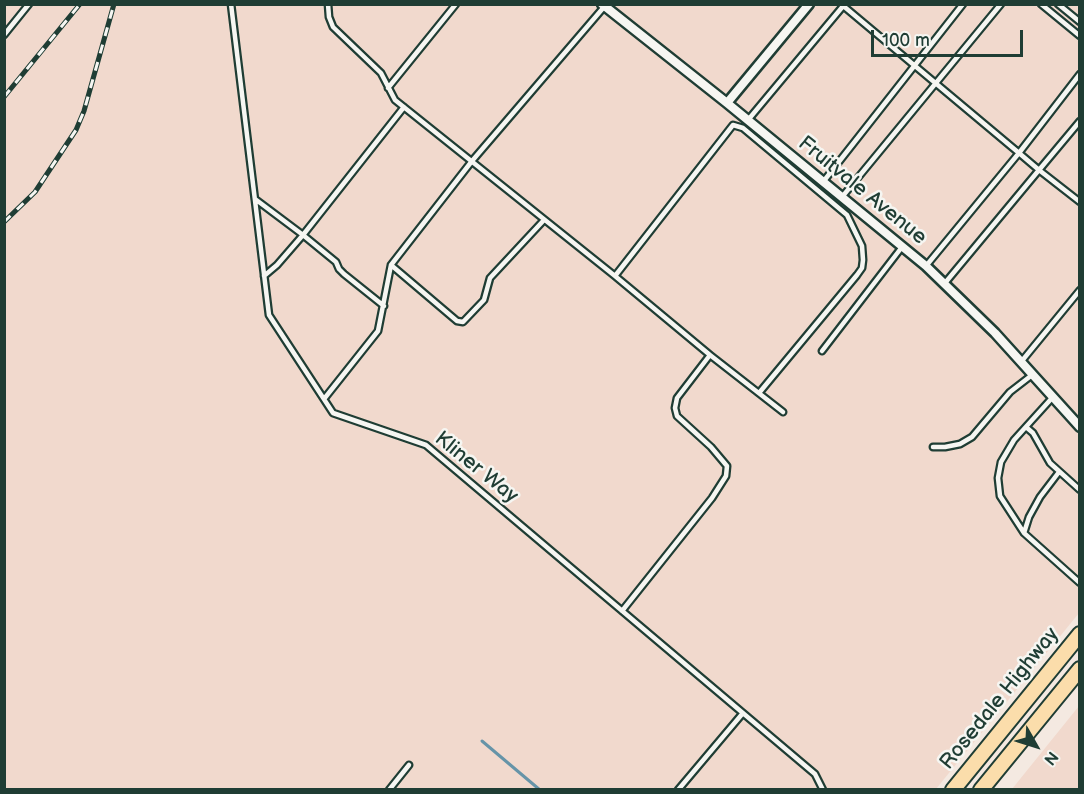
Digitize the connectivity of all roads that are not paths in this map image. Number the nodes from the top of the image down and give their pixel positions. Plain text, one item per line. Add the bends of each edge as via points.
1 (29, 4) edge
2 (231, 4) edge
3 (328, 4) edge
4 (456, 4) edge
5 (809, 4) edge
6 (963, 4) edge
7 (1001, 4) edge
8 (1041, 4) edge
9 (1058, 4) edge
10 (843, 5) edge
11 (603, 6) edge
12 (1080, 22) edge
13 (4, 35) edge
14 (1080, 36) edge
15 (914, 66) junction
16 (1080, 74) edge
17 (936, 84) junction
18 (388, 88) junction
19 (727, 103) junction
20 (404, 107) junction
21 (748, 120) junction
22 (1080, 121) edge
23 (1019, 153) junction
24 (472, 161) junction
25 (1039, 170) junction
26 (823, 182) junction
27 (842, 197) junction
28 (255, 199) junction
29 (1080, 202) edge
30 (544, 220) junction
31 (303, 235) junction
32 (902, 247) junction
33 (391, 265) junction
34 (926, 266) junction
35 (264, 276) junction
36 (615, 276) junction
37 (945, 283) junction
38 (1080, 290) edge
39 (384, 306) junction
40 (822, 351) dead end
41 (710, 354) junction
42 (1021, 362) junction
43 (1032, 375) junction
44 (759, 393) junction
45 (1052, 398) junction
46 (324, 399) junction
47 (783, 412) dead end
48 (1026, 427) junction
49 (1080, 427) edge
50 (933, 447) dead end
51 (1059, 472) junction
52 (1080, 490) edge
53 (1024, 533) junction
54 (1080, 583) edge
55 (622, 611) junction
56 (1080, 634) edge
57 (1080, 669) edge
58 (743, 713) junction
59 (410, 765) dead end
60 (681, 788) edge
61 (388, 789) edge
62 (823, 789) edge
63 (953, 789) edge
64 (981, 789) edge

1 - 13 lane
2 - 28 lane, Kliner Way
3 - 18 lane via 333,27 381,74
4 - 18 lane
5 - 19 street
6 - 15 lane
7 - 17 lane
8 - 14 lane
9 - 12 lane
10 - 15 lane
10 - 21 lane
11 - 19 street, Fruitvale Avenue
11 - 24 lane
15 - 17 lane
15 - 26 lane
16 - 23 lane
17 - 23 lane
17 - 27 lane
18 - 20 lane
19 - 21 street, Fruitvale Avenue
20 - 24 lane
20 - 31 lane
21 - 26 street, Fruitvale Avenue
22 - 25 lane
23 - 25 lane
23 - 34 lane
24 - 30 lane
24 - 33 lane
25 - 29 lane
25 - 37 lane
26 - 27 street, Fruitvale Avenue
27 - 32 street, Fruitvale Avenue
28 - 31 lane
28 - 35 lane, Kliner Way
30 - 33 lane via 490,278 484,300 463,322
30 - 36 lane
31 - 35 lane
31 - 39 lane
32 - 34 street, Fruitvale Avenue
32 - 40 lane
33 - 39 lane
34 - 37 street, Fruitvale Avenue
35 - 46 lane, Kliner Way via 269,315
36 - 41 lane
36 - 44 lane via 734,125 743,128 847,215 862,246 864,260 857,275
37 - 42 street, Fruitvale Avenue
38 - 42 lane
39 - 46 lane via 378,331
41 - 44 lane
41 - 55 lane via 677,398 675,408 678,416 727,466 726,476
42 - 43 street, Fruitvale Avenue
43 - 45 street, Fruitvale Avenue
43 - 50 lane via 1010,392 972,437 960,444
44 - 47 lane
45 - 48 lane
45 - 49 street, Fruitvale Avenue
46 - 55 lane, Kliner Way via 333,413 426,445
48 - 51 lane
48 - 53 lane via 1014,440 998,478 1000,496
51 - 52 lane
51 - 53 lane via 1035,507
53 - 54 lane
55 - 58 lane, Kliner Way
56 - 63 main road, Rosedale Highway
57 - 64 main road, Rosedale Highway
58 - 60 lane
58 - 62 lane, Kliner Way via 815,774
59 - 61 lane

